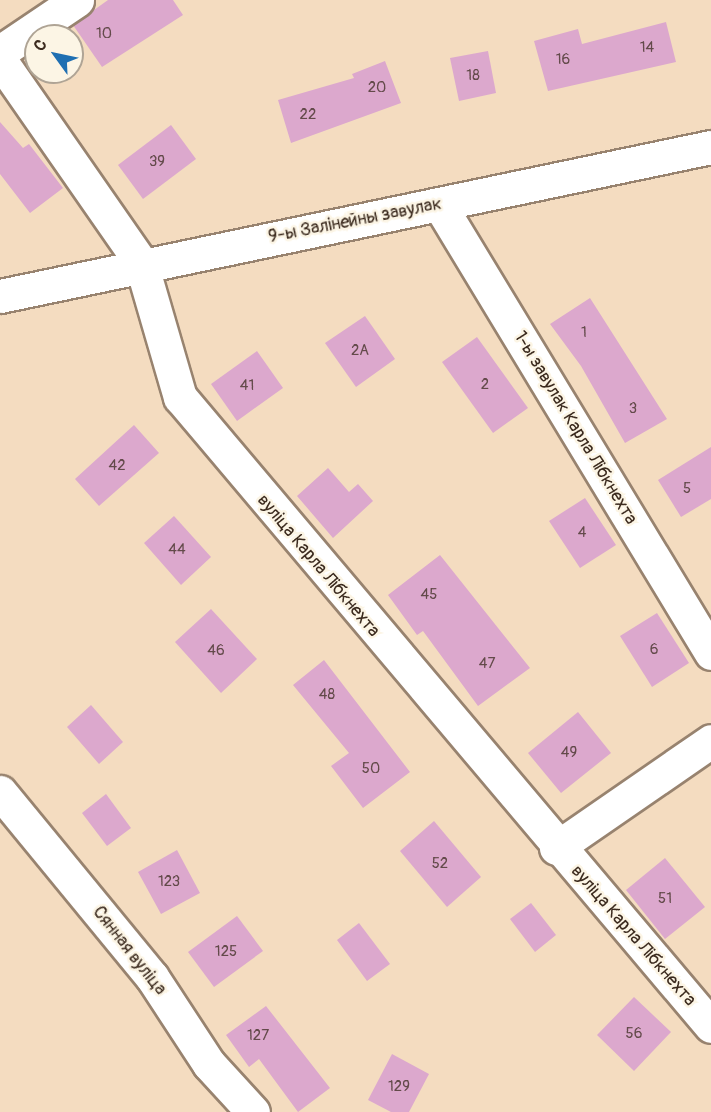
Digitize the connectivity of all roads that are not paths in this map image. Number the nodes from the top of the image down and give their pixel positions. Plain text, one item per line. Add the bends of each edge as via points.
1 (77, 0) edge
2 (0, 52) edge
3 (0, 60) edge
4 (711, 147) edge
5 (440, 204) junction
6 (141, 263) junction
7 (0, 296) edge
8 (711, 653) edge
9 (711, 741) edge
10 (0, 792) edge
11 (556, 848) junction
12 (711, 1026) edge
13 (253, 1112) edge

1 - 2 street
3 - 6 street, вуліца Карла Лібкнехта
4 - 5 street, 9-ы Залінейны завулак
5 - 6 street, 9-ы Залінейны завулак
5 - 8 street, 1-ы завулак Карла Лібкнехта
6 - 7 street, 9-ы Залінейны завулак
6 - 11 street, вуліца Карла Лібкнехта via 180,397
9 - 11 street
10 - 13 street, Сянная вуліца via 152,978 209,1064
11 - 12 street, вуліца Карла Лібкнехта

